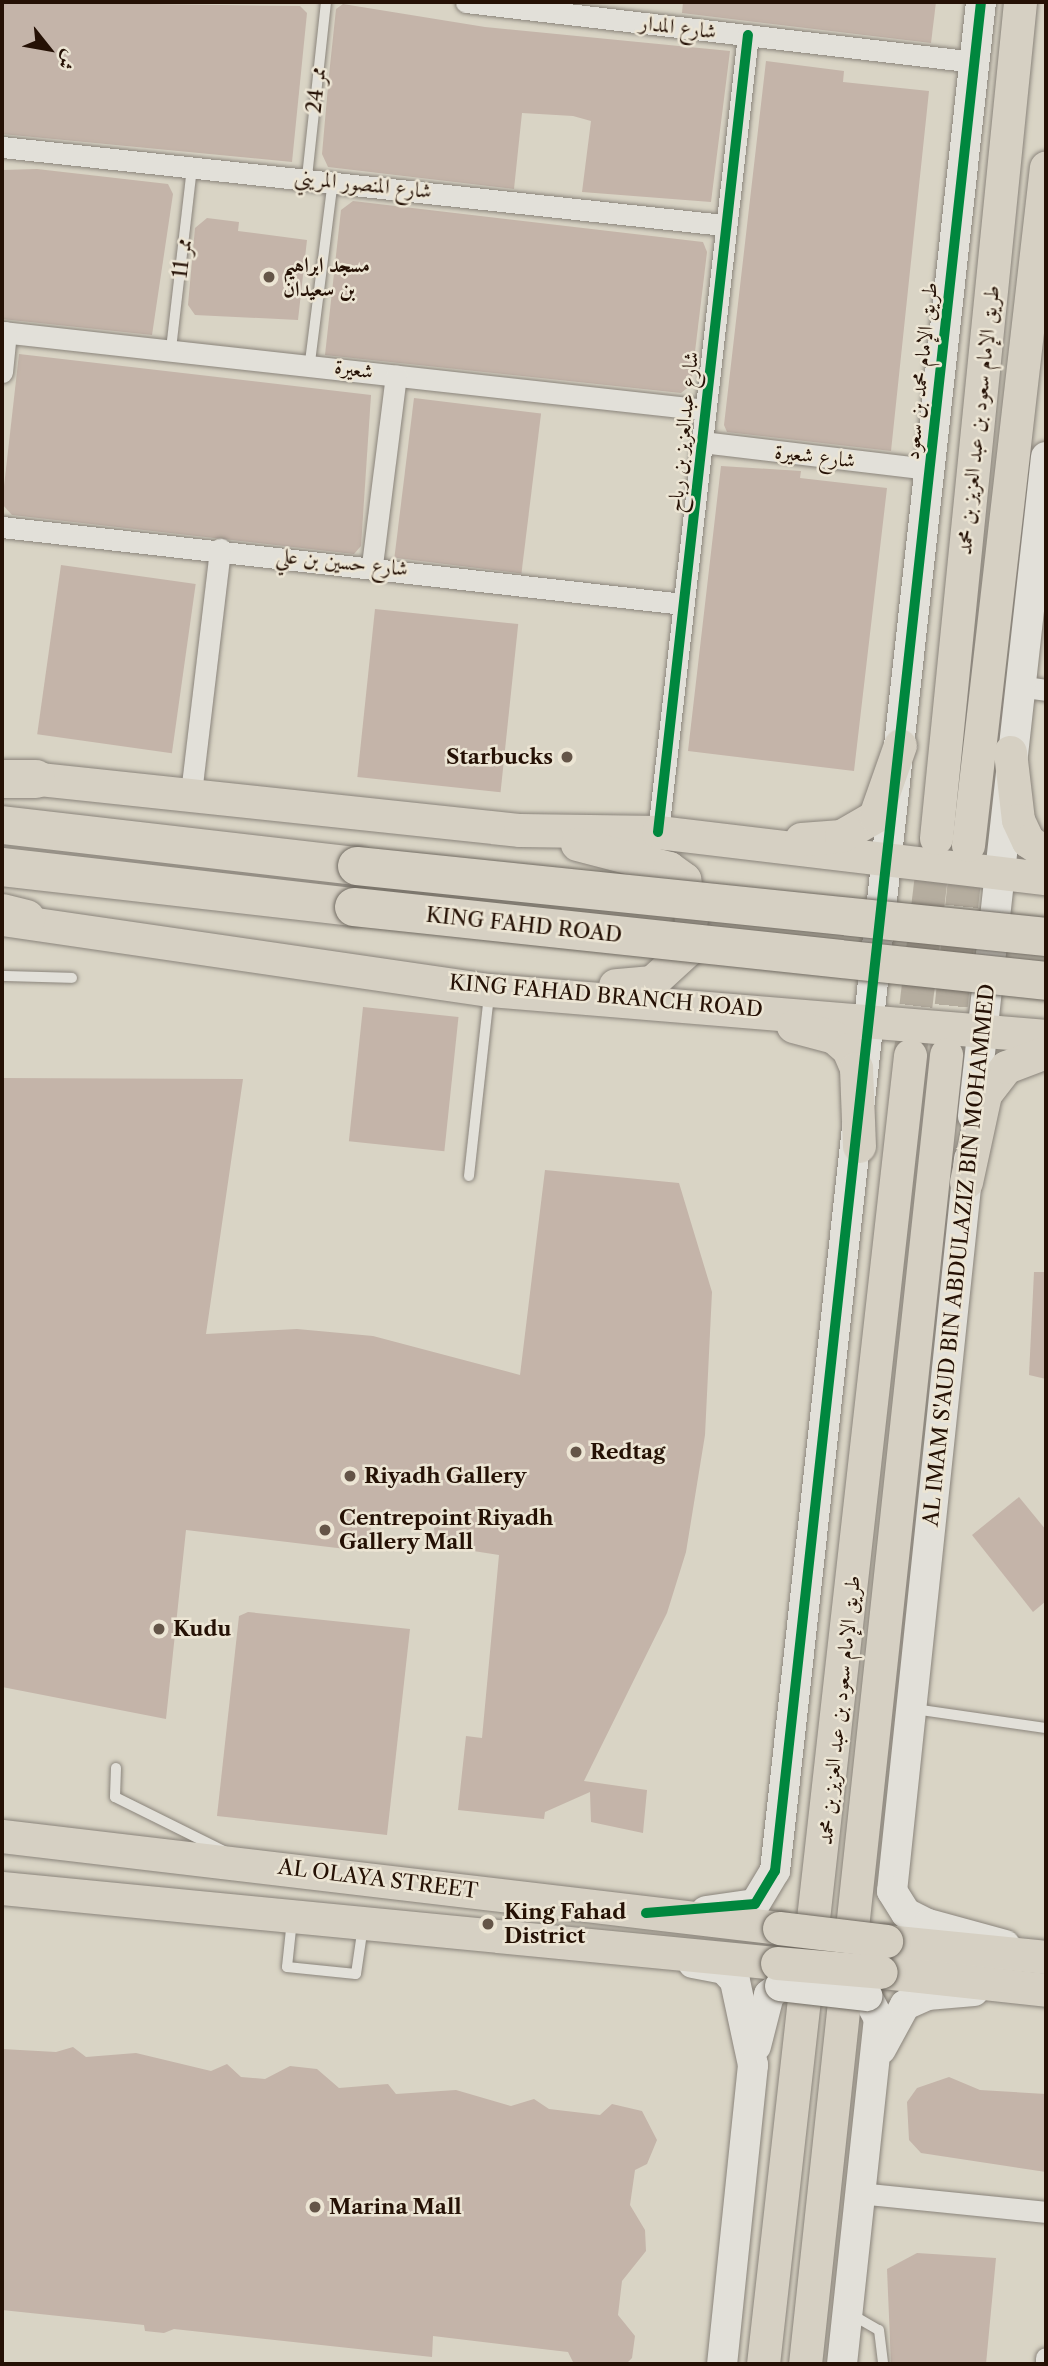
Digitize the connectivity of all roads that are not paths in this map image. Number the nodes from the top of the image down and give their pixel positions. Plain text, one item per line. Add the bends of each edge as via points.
1 (326, 2) edge
2 (466, 2) edge
3 (981, 2) edge
4 (1020, 2) edge
5 (505, 4) edge
6 (748, 36) junction
7 (975, 62) junction
8 (2, 147) edge
9 (192, 167) junction
10 (1046, 167) edge
11 (306, 177) junction
12 (334, 180) junction
13 (724, 225) junction
14 (4, 332) edge
15 (171, 349) junction
16 (310, 362) junction
17 (2, 372) edge
18 (396, 376) junction
19 (706, 410) junction
20 (702, 442) junction
21 (1046, 457) edge
22 (929, 470) junction
23 (2, 527) edge
24 (220, 549) junction
25 (372, 565) junction
26 (682, 604) junction
27 (1032, 688) edge
28 (900, 745) junction
29 (1010, 752) junction
30 (13, 778) edge
31 (191, 793) junction
32 (2, 825) edge
33 (520, 830) junction
34 (658, 832) junction
35 (936, 838) tunnel mouth
36 (744, 844) junction
37 (968, 845) tunnel mouth
38 (1046, 853) edge
39 (890, 863) junction
40 (2, 867) edge
41 (1000, 874) junction
42 (1046, 878) edge
43 (10, 917) edge
44 (1046, 937) edge
45 (2, 976) edge
46 (72, 978) dead end
47 (1046, 981) edge
48 (499, 991) junction
49 (716, 1006) junction
50 (870, 1017) junction
51 (982, 1030) junction
52 (1046, 1036) edge
53 (1046, 1052) edge
54 (910, 1055) tunnel mouth
55 (946, 1055) tunnel mouth
56 (859, 1146) junction
57 (469, 1176) dead end
58 (966, 1182) junction
59 (913, 1709) junction
60 (1046, 1728) edge
61 (116, 1769) dead end
62 (2, 1836) edge
63 (245, 1863) junction
64 (2, 1888) edge
65 (646, 1913) junction
66 (292, 1917) junction
67 (363, 1924) junction
68 (634, 1951) junction
69 (878, 1970) junction
70 (1038, 1972) edge
71 (778, 1975) junction
72 (753, 2065) junction
73 (867, 2086) junction
74 (859, 2193) junction
75 (1046, 2212) edge
76 (847, 2312) junction
77 (1046, 2358) edge
78 (723, 2364) edge
79 (763, 2364) edge
80 (805, 2364) edge
81 (842, 2364) edge
82 (883, 2364) edge
83 (1046, 2364) edge

1 - 11 lane, ممر 24
2 - 5 street, شارع المدار
3 - 7 street, طريق الإمام محمد بن سعود
4 - 35 main road, طريق الإمام سعود بن عبد العزيز بن محمد
5 - 6 street, شارع المدار
6 - 7 street, شارع المدار
6 - 13 street, شارع عبدالعزيز بن رباح
7 - 22 street, طريق الإمام محمد بن سعود
8 - 9 street, شارع المنصور المريني
9 - 11 street, شارع المنصور المريني
9 - 15 lane, ممر 11
10 - 37 main road, طريق الإمام سعود بن عبد العزيز بن محمد
11 - 12 street, شارع المنصور المريني
12 - 13 street, شارع المنصور المريني
12 - 16 lane
13 - 19 street, شارع عبدالعزيز بن رباح
14 - 15 street, شعيرة
14 - 17 street
15 - 16 street, شعيرة
16 - 18 street, شعيرة
18 - 19 street, شعيرة
18 - 25 street
19 - 20 street, شارع عبدالعزيز بن رباح
20 - 22 street, شارع شعيرة
20 - 26 street, شارع عبدالعزيز بن رباح
21 - 27 street, AL IMAM S'AUD BIN ABDULAZIZ BIN MOHAMMED
22 - 28 street, طريق الإمام محمد بن سعود
23 - 24 street, شارع حسين بن علي
24 - 25 street, شارع حسين بن علي
24 - 31 street
25 - 26 street, شارع حسين بن علي
26 - 34 street, شارع عبدالعزيز بن رباح
27 - 29 street, AL IMAM S'AUD BIN ABDULAZIZ BIN MOHAMMED
28 - 36 main road via 875,816 860,828 841,836
28 - 39 street, طريق الإمام محمد بن سعود
29 - 38 main road via 1018,820 1028,841
29 - 41 street, AL IMAM S'AUD BIN ABDULAZIZ BIN MOHAMMED
30 - 31 main road
31 - 33 main road
32 - 44 highway, KING FAHD ROAD, bridge
33 - 34 main road
33 - 48 main road via 669,868 684,879 691,918 687,950 652,982
34 - 36 main road
36 - 39 main road
39 - 41 main road
39 - 50 street, طريق الإمام محمد بن سعود
40 - 47 highway, KING FAHD ROAD, bridge
41 - 42 main road
41 - 51 street, AL IMAM S'AUD BIN ABDULAZIZ BIN MOHAMMED
43 - 48 main road, KING FAHAD BRANCH ROAD
45 - 46 lane
48 - 49 main road, KING FAHAD BRANCH ROAD
48 - 57 lane
49 - 50 main road, KING FAHAD BRANCH ROAD
49 - 56 main road via 834,1037 848,1049 856,1068
50 - 51 main road, KING FAHAD BRANCH ROAD
50 - 56 street, طريق الإمام محمد بن سعود
51 - 52 main road, KING FAHAD BRANCH ROAD
51 - 58 street, AL IMAM S'AUD BIN ABDULAZIZ BIN MOHAMMED
53 - 58 main road via 1006,1068 985,1094
54 - 79 main road, طريق الإمام سعود بن عبد العزيز بن محمد
55 - 80 main road, طريق الإمام سعود بن عبد العزيز بن محمد
56 - 65 street, طريق الإمام محمد بن سعود via 775,1871 755,1905
58 - 59 street, AL IMAM S'AUD BIN ABDULAZIZ BIN MOHAMMED
59 - 60 lane
59 - 70 street, AL IMAM S'AUD BIN ABDULAZIZ BIN MOHAMMED via 892,1891 906,1913
61 - 63 lane via 114,1797 182,1826
62 - 63 main road, AL OLAYA STREET
63 - 65 main road, AL OLAYA STREET
64 - 66 main road, AL OLAYA STREET
65 - 69 main road, AL OLAYA STREET, bridge via 779,1927
66 - 67 main road, AL OLAYA STREET
66 - 67 lane via 287,1967 356,1975
67 - 68 main road, AL OLAYA STREET
68 - 71 main road, AL OLAYA STREET
68 - 72 street via 724,1969 741,1995
69 - 70 main road, AL OLAYA STREET
69 - 71 main road, AL OLAYA STREET, bridge
69 - 73 street via 879,2019
70 - 73 street via 927,1995 905,2005
71 - 72 street via 762,2013
72 - 78 street
73 - 74 street
74 - 75 street
74 - 76 street
76 - 81 street
76 - 82 lane via 879,2330
77 - 83 street

